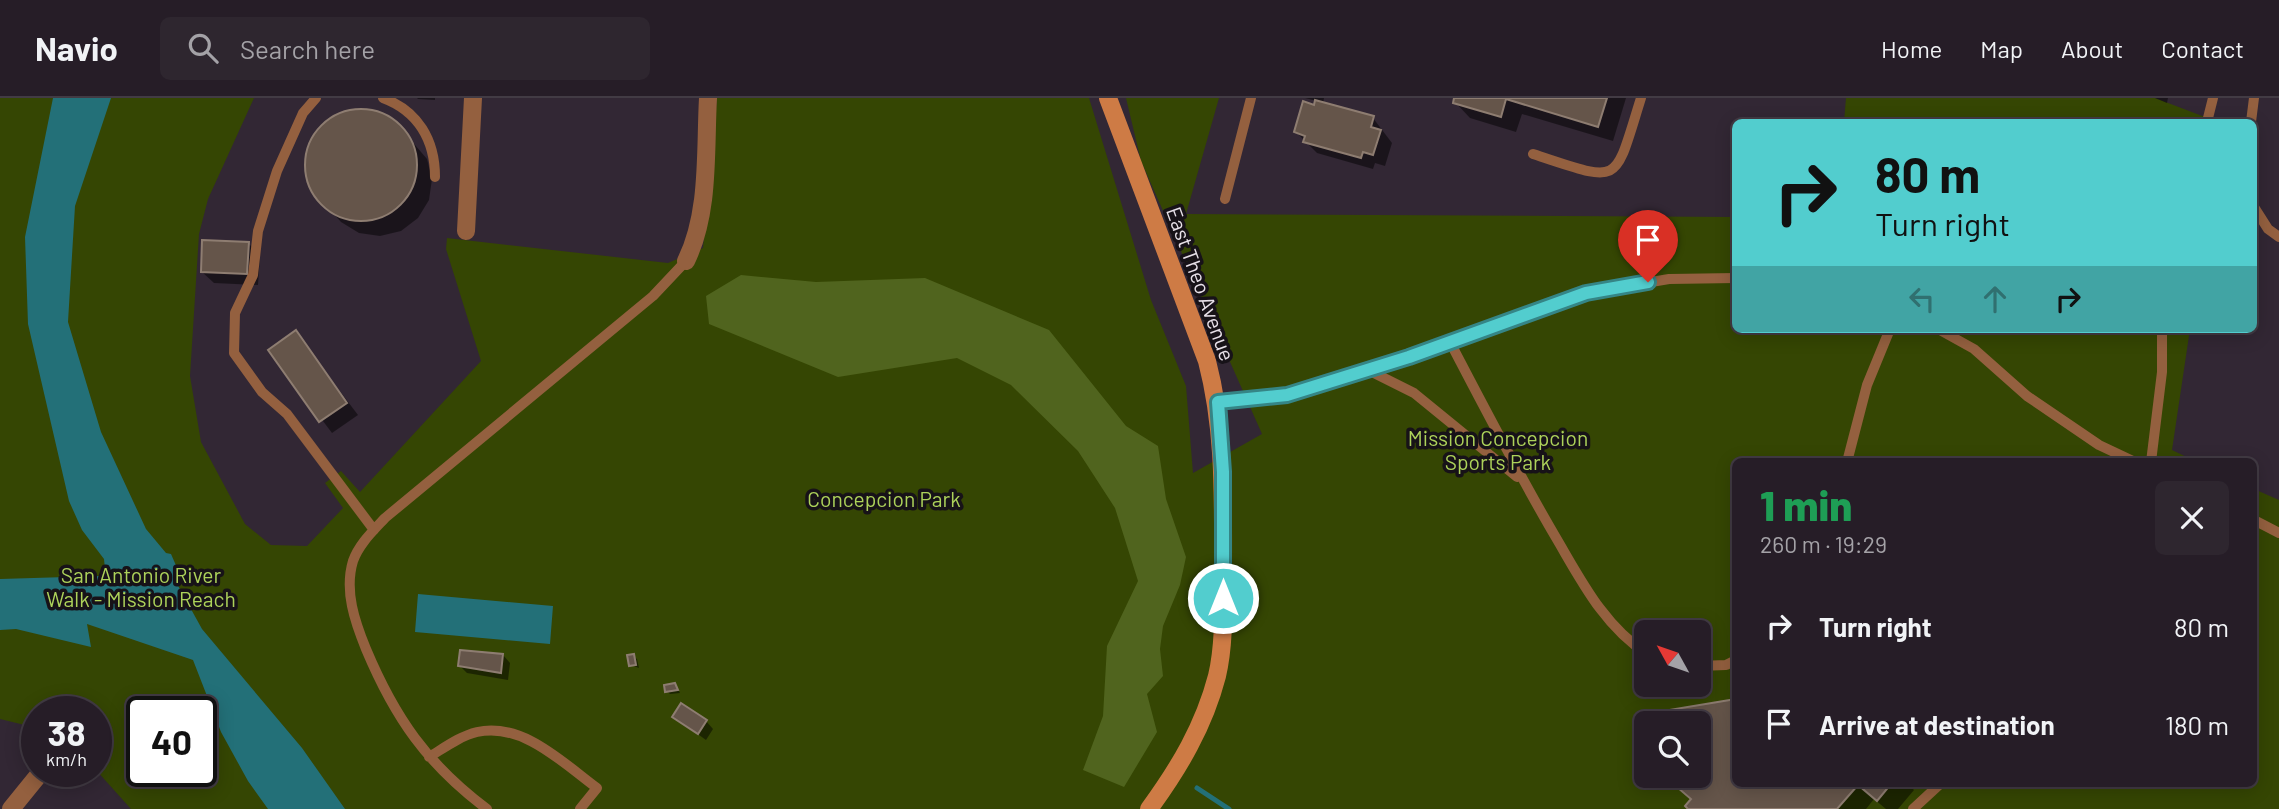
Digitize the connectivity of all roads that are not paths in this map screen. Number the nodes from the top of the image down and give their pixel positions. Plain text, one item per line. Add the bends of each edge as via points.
1 (316, 98) edge
2 (383, 98) edge
3 (473, 98) edge
4 (708, 98) edge
5 (1108, 98) edge
6 (1251, 98) edge
7 (1641, 98) edge
8 (2213, 98) edge
9 (2254, 98) edge
10 (2208, 119) edge
11 (2251, 119) edge
12 (1533, 154) dead end
13 (435, 177) dead end
14 (1225, 199) dead end
15 (2257, 212) edge
16 (466, 231) dead end
17 (2279, 237) edge
18 (686, 261) joint
19 (1732, 278) edge
20 (1888, 333) edge
21 (1945, 333) edge
22 (2162, 333) edge
23 (1450, 342) junction
24 (1368, 370) junction
25 (1218, 402) junction
26 (1848, 458) edge
27 (2127, 458) edge
28 (2151, 458) edge
29 (1523, 482) junction
30 (2257, 522) edge
31 (374, 530) junction
32 (2279, 533) edge
33 (1634, 645) edge
34 (1732, 662) edge
35 (1712, 666) edge
36 (429, 757) junction
37 (29, 787) edge
38 (1937, 787) edge
39 (11, 809) edge
40 (487, 809) edge
41 (580, 809) edge
42 (1149, 809) edge
43 (1913, 809) edge

1 - 31 lane via 277,171 261,219 253,275 235,313 234,353 262,391 287,414
2 - 13 lane via 415,117 427,135
3 - 16 street
4 - 18 street via 701,215
5 - 25 street, East Theo Avenue
6 - 14 lane
7 - 12 lane via 1620,164 1610,173 1597,175
8 - 10 lane
9 - 11 lane
15 - 17 lane
18 - 31 lane via 653,296
19 - 23 lane via 1669,279 1586,293
20 - 26 lane via 1867,385
21 - 27 lane via 1974,349 2027,396 2099,445
22 - 28 lane
23 - 24 lane
23 - 29 lane
24 - 25 lane via 1287,395
24 - 29 lane via 1414,393
25 - 42 street, East Theo Avenue via 1223,623 1217,675 1184,758
29 - 33 lane via 1598,608
30 - 32 lane
31 - 36 lane via 354,560 351,606 387,696
34 - 35 lane
36 - 40 lane via 456,786
36 - 41 lane via 478,732 521,737 537,743 597,788
37 - 39 street
38 - 43 lane

